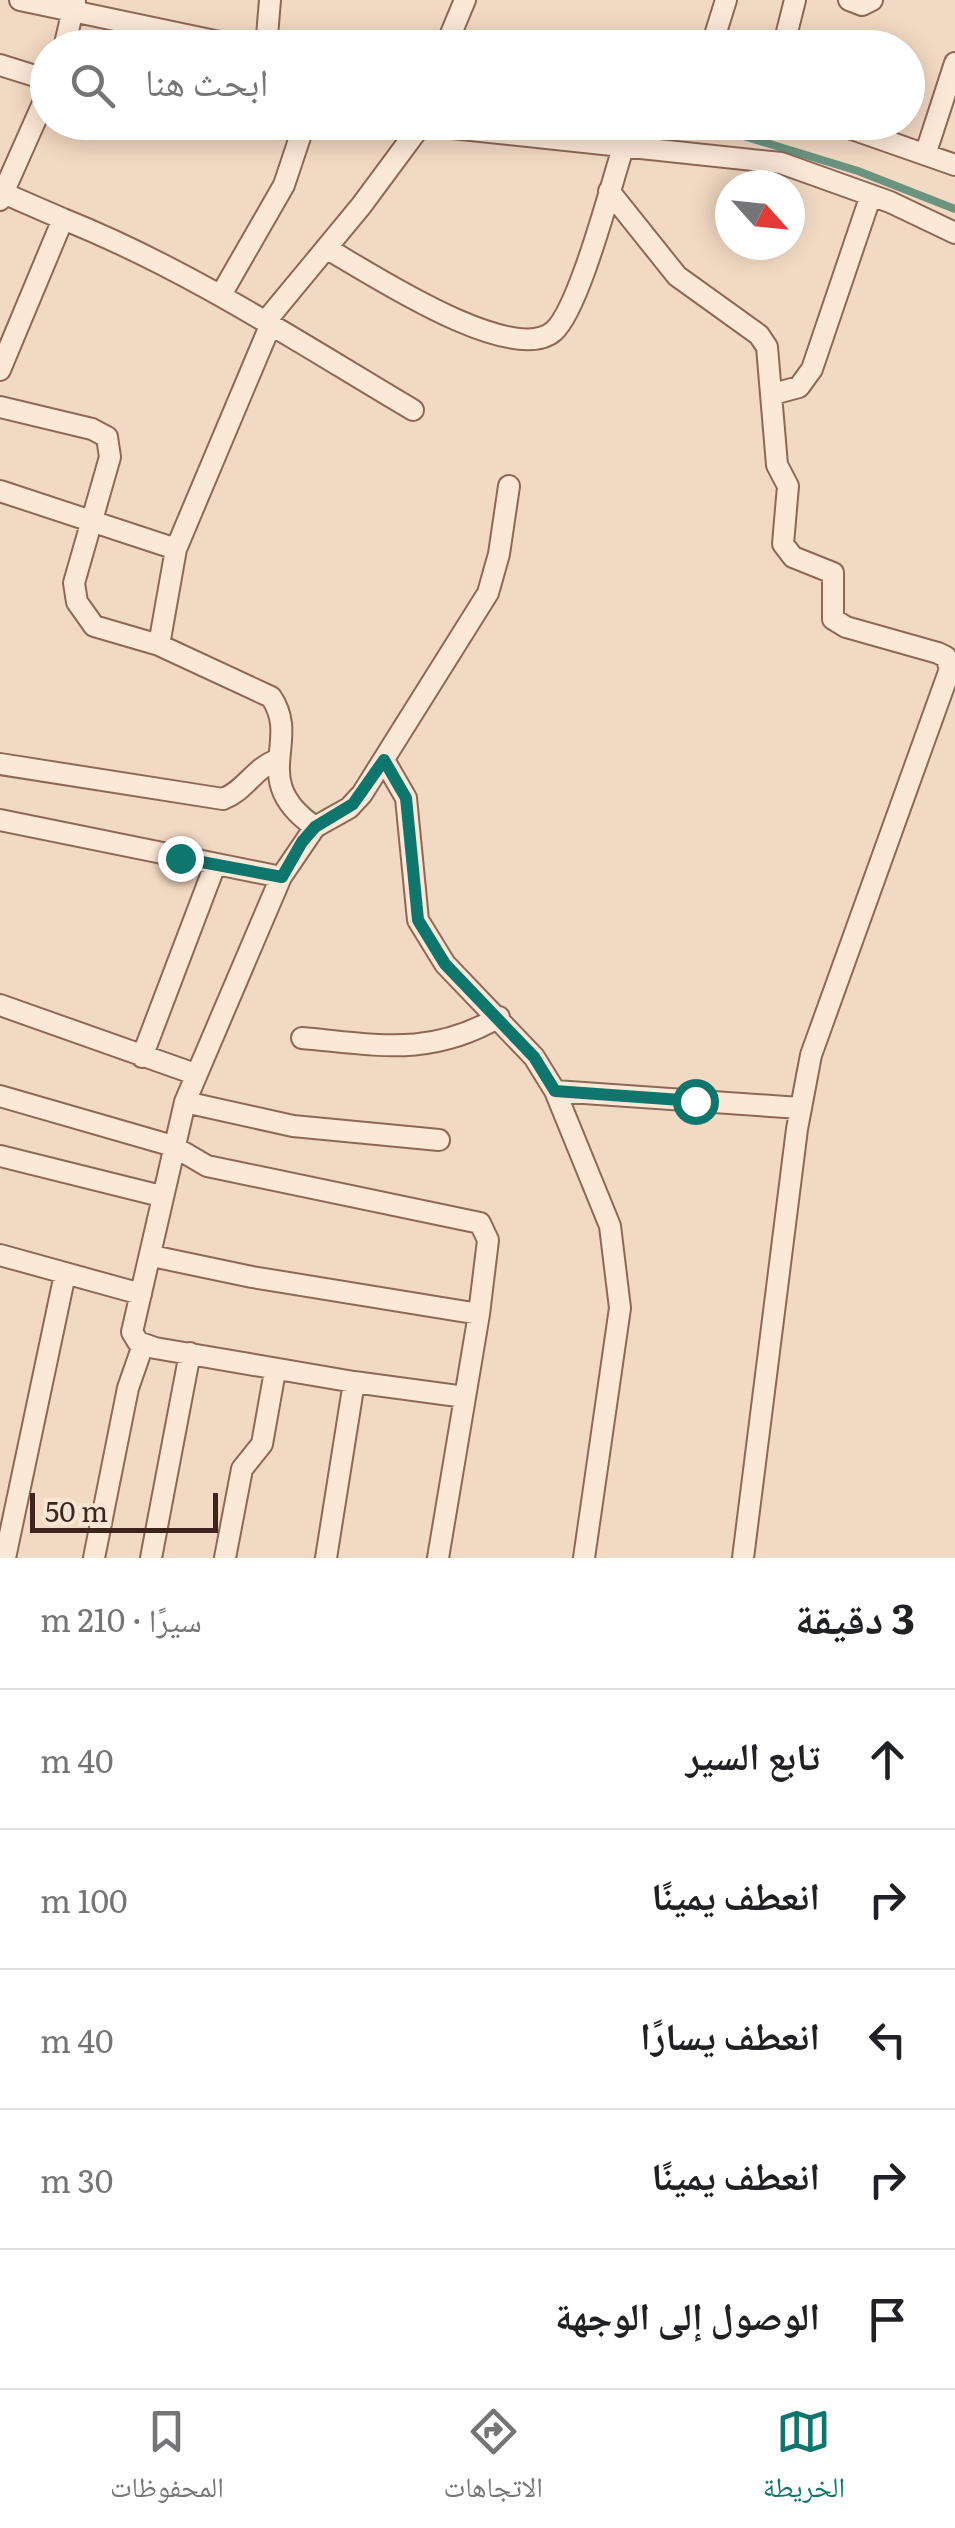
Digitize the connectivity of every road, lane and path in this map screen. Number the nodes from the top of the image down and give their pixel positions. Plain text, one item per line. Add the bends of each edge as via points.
1 (20, 0) edge
2 (270, 0) edge
3 (465, 0) edge
4 (726, 0) edge
5 (795, 0) edge
6 (850, 0) edge
7 (872, 0) edge
8 (74, 7) edge
9 (172, 30) edge
10 (268, 30) edge
11 (452, 30) edge
12 (716, 30) edge
13 (788, 30) edge
14 (955, 64) edge
15 (0, 65) edge
16 (30, 74) edge
17 (30, 133) edge
18 (299, 140) edge
19 (412, 140) edge
20 (570, 140) edge
21 (625, 140) edge
22 (888, 140) edge
23 (624, 146) junction
24 (926, 152) junction
25 (955, 165) edge
26 (608, 191) junction
27 (871, 195) junction
28 (2, 196) edge
29 (63, 219) junction
30 (955, 233) edge
31 (326, 248) junction
32 (222, 293) junction
33 (268, 324) junction
34 (0, 370) edge
35 (773, 394) junction
36 (0, 406) edge
37 (414, 410) dead end
38 (509, 486) dead end
39 (0, 490) edge
40 (90, 521) junction
41 (176, 549) junction
42 (159, 646) junction
43 (277, 760) junction
44 (384, 760) junction
45 (0, 764) edge
46 (0, 820) edge
47 (315, 827) junction
48 (215, 865) junction
49 (282, 877) junction
50 (0, 1004) edge
51 (500, 1017) junction
52 (302, 1038) dead end
53 (142, 1057) junction
54 (195, 1074) junction
55 (555, 1091) junction
56 (0, 1096) edge
57 (185, 1102) junction
58 (800, 1108) junction
59 (439, 1140) dead end
60 (173, 1146) junction
61 (0, 1156) edge
62 (162, 1196) junction
63 (0, 1256) edge
64 (152, 1256) junction
65 (65, 1274) junction
66 (141, 1294) junction
67 (479, 1314) junction
68 (143, 1345) junction
69 (190, 1353) junction
70 (275, 1371) junction
71 (354, 1382) junction
72 (465, 1397) junction
73 (5, 1558) edge
74 (94, 1558) edge
75 (151, 1558) edge
76 (225, 1558) edge
77 (326, 1558) edge
78 (438, 1558) edge
79 (584, 1558) edge
80 (743, 1558) edge

1 - 8 street
2 - 10 street
3 - 11 street
4 - 12 street
5 - 13 street
6 - 7 street
8 - 9 street
14 - 24 street
15 - 16 street
17 - 28 street
18 - 32 street via 284,184
19 - 31 street
20 - 23 street
21 - 23 street
22 - 24 street
23 - 26 street
23 - 27 street via 781,163
24 - 25 street
26 - 31 street via 561,322 540,339 505,338 443,314
26 - 35 street via 677,276 764,340
27 - 30 street
27 - 35 street via 812,369 799,386
28 - 29 street
29 - 32 street
29 - 34 street
31 - 33 street
32 - 33 street
33 - 37 street
33 - 41 street
35 - 58 street via 777,464 788,486 784,548 833,574 832,612 840,624 938,653 950,669 823,1014
36 - 40 street via 107,437 110,457
38 - 44 street via 488,593
39 - 40 street
40 - 41 street
40 - 42 street via 74,583 77,602 94,626
41 - 42 street
42 - 43 street via 271,697 279,714
43 - 45 street via 223,798
43 - 47 street via 284,798
44 - 47 street via 353,804
44 - 51 street via 406,798 418,920 445,964
46 - 48 street
47 - 49 street
48 - 49 street
48 - 53 street
49 - 54 street
50 - 53 street
51 - 52 street via 440,1044
51 - 55 street
53 - 54 street
54 - 57 street
55 - 58 street
55 - 79 street via 596,1184 618,1268 615,1358
56 - 60 street
57 - 59 street via 293,1126
57 - 60 street
58 - 80 street
60 - 62 street
60 - 67 street via 207,1166 480,1223 488,1240
61 - 62 street
62 - 64 street
63 - 65 street
64 - 66 street
64 - 67 street
65 - 66 street
65 - 73 street
66 - 68 street via 132,1332
67 - 72 street
68 - 69 street
68 - 74 street
69 - 70 street
69 - 75 street
70 - 71 street
70 - 76 street via 262,1444 242,1469
71 - 72 street
71 - 77 street
72 - 78 street

